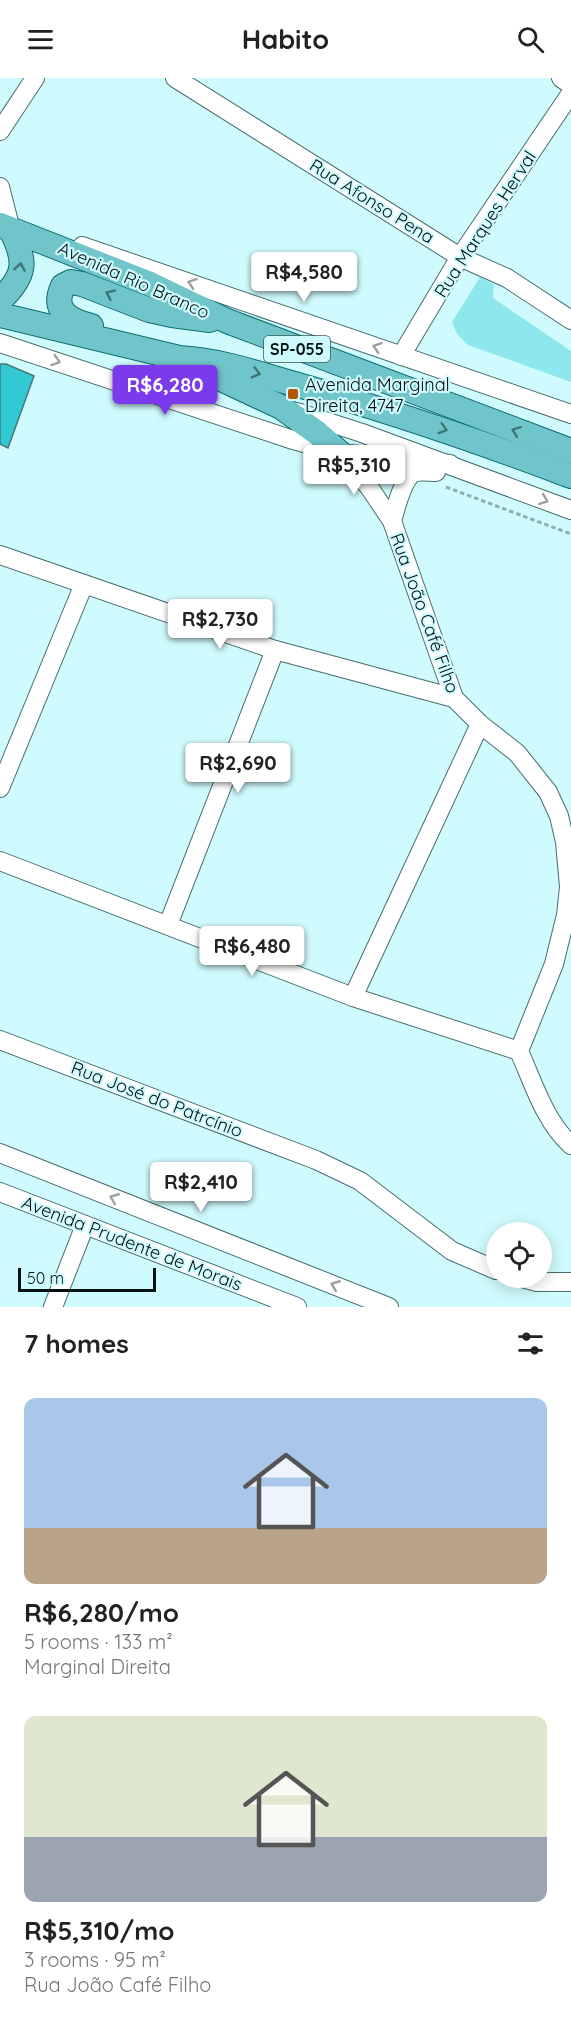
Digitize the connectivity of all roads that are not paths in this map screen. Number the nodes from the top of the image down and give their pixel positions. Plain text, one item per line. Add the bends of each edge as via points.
1 (34, 78) edge
2 (175, 78) edge
3 (561, 78) edge
4 (571, 85) edge
5 (571, 93) edge
6 (0, 131) edge
7 (0, 187) edge
8 (13, 230) edge
9 (460, 257) junction
10 (0, 300) edge
11 (0, 315) edge
12 (571, 320) edge
13 (227, 321) junction
14 (0, 343) edge
15 (401, 356) junction
16 (179, 358) junction
17 (205, 359) junction
18 (281, 407) junction
19 (571, 414) edge
20 (571, 451) edge
21 (340, 453) junction
22 (458, 468) junction
23 (571, 476) edge
24 (571, 510) edge
25 (392, 521) junction
26 (0, 555) edge
27 (84, 584) junction
28 (275, 650) junction
29 (454, 698) junction
30 (480, 724) junction
31 (0, 789) edge
32 (0, 861) edge
33 (168, 925) junction
34 (353, 997) junction
35 (0, 1040) edge
36 (519, 1051) junction
37 (571, 1144) edge
38 (0, 1153) edge
39 (0, 1192) edge
40 (85, 1225) junction
41 (486, 1266) edge
42 (552, 1282) edge
43 (571, 1282) edge
44 (53, 1307) edge
45 (297, 1307) edge
46 (389, 1307) edge

1 - 6 street
2 - 9 street, Rua Afonso Pena
3 - 4 street
5 - 9 street, Rua Marques Herval
7 - 8 street
10 -> 8 main road via 22,270 20,247
8 - 13 main road, Avenida Rio Branco / SP-055 via 150,284
15 -> 8 street via 62,239
9 - 12 street, Rua Afonso Pena via 507,278
9 - 15 street, Rua Marques Herval
11 - 16 main road, SP-055
13 -> 17 main road via 149,310 82,284 71,282 63,286 59,303 70,319
20 -> 13 main road, Avenida Rio Branco / SP-055
14 -> 21 street
15 - 19 street
16 - 17 main road, SP-055
16 - 18 main road
17 -> 23 main road, SP-055 via 456,433
18 - 21 main road
18 - 22 street
21 - 22 street
21 - 25 street, Rua João Café Filho
22 -> 24 street
22 - 25 street, Rua João Café Filho via 415,472 406,482
25 - 29 street, Rua João Café Filho
26 - 27 street
27 - 28 street
27 - 31 street
28 - 29 street
28 - 33 street
29 - 30 street, Rua João Café Filho
30 - 34 street
30 - 36 street, Rua João Café Filho via 517,753 548,792 565,842 569,887 566,915 554,964
32 - 33 street
33 - 34 street
34 - 36 street
35 - 41 street, Rua José do Patrcínio via 316,1160 360,1181 452,1251
36 - 37 street via 543,1106
46 -> 38 street, Avenida Prudente de Morais
39 - 40 street, Avenida Prudente de Morais
40 - 44 street
40 - 45 street, Avenida Prudente de Morais
42 - 43 street

